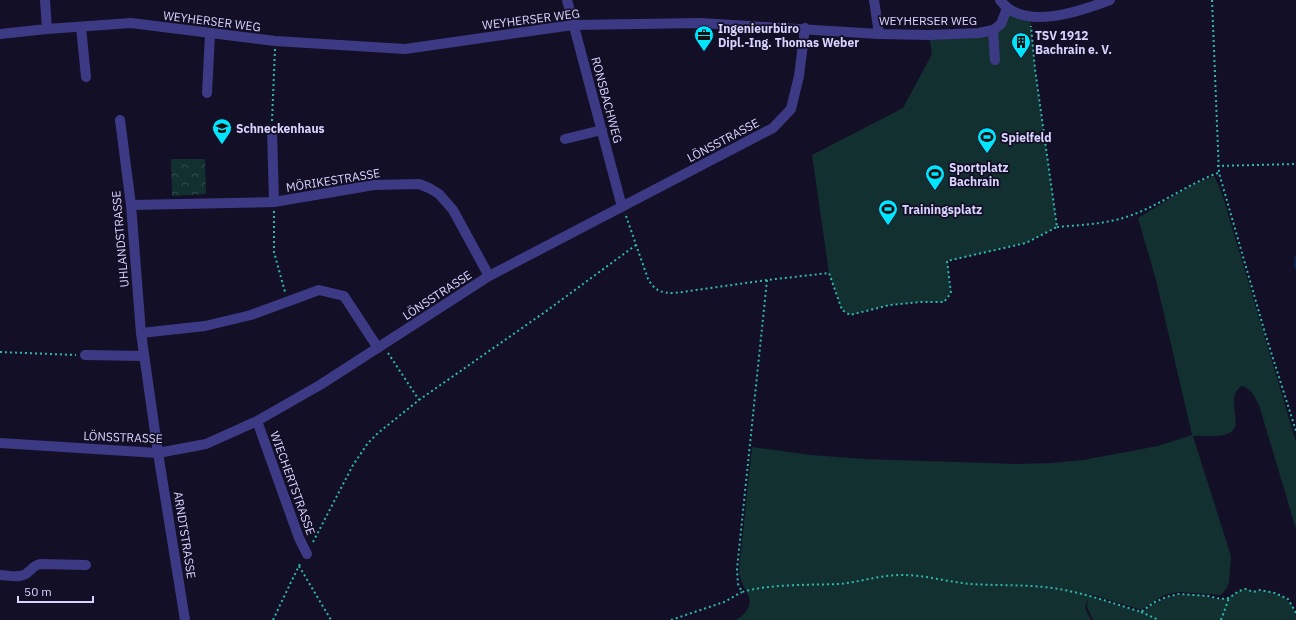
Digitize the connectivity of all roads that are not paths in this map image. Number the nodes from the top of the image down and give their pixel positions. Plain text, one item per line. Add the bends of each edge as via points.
1 (45, 0) edge
2 (567, 0) edge
3 (874, 0) edge
4 (1000, 0) edge
5 (1110, 0) edge
6 (1007, 8) junction
7 (573, 25) junction
8 (81, 26) junction
9 (805, 28) junction
10 (47, 29) junction
11 (993, 30) junction
12 (0, 34) edge
13 (210, 34) junction
14 (879, 34) junction
15 (995, 60) dead end
16 (86, 77) dead end
17 (207, 94) dead end
18 (120, 120) dead end
19 (272, 130) road end
20 (602, 130) junction
21 (565, 139) dead end
22 (274, 202) junction
23 (131, 205) junction
24 (622, 207) junction
25 (489, 276) junction
26 (141, 333) junction
27 (380, 347) junction
28 (85, 355) road end
29 (144, 356) junction
30 (257, 421) junction
31 (0, 443) edge
32 (158, 453) junction
33 (306, 554) road end
34 (86, 565) dead end
35 (0, 575) edge
36 (185, 620) edge

1 - 10 street
2 - 7 street, RONSBACHWEG
3 - 14 street
4 - 6 street
5 - 6 street via 1055,17 1030,17
6 - 11 street, WEYHERSER WEG via 1001,24
7 - 9 street, WEYHERSER WEG via 701,22
7 - 13 street, WEYHERSER WEG via 405,49 275,42
7 - 20 street, RONSBACHWEG
8 - 10 street, WEYHERSER WEG
8 - 13 street, WEYHERSER WEG via 131,23
8 - 16 street
9 - 14 street, WEYHERSER WEG
9 - 24 street, LÖNSSTRASSE via 799,76 791,109 773,128
10 - 12 street, WEYHERSER WEG
11 - 14 street, WEYHERSER WEG via 972,34
11 - 15 street
13 - 17 street
18 - 23 street, UHLANDSTRASSE
19 - 22 street
20 - 21 street
20 - 24 street, RONSBACHWEG
22 - 23 street, MÖRIKESTRASSE
22 - 25 street, MÖRIKESTRASSE via 374,184 419,184 439,194 453,210
23 - 26 street, UHLANDSTRASSE
24 - 25 street, LÖNSSTRASSE
25 - 27 street, LÖNSSTRASSE
26 - 27 street via 204,326 251,314 319,290 344,296
26 - 29 street, UHLANDSTRASSE
27 - 30 street, LÖNSSTRASSE
28 - 29 street
29 - 32 street, UHLANDSTRASSE
30 - 32 street, LÖNSSTRASSE via 206,444
30 - 33 street, WIECHERTSTRASSE
31 - 32 street, LÖNSSTRASSE
32 - 36 street, ARNDTSTRASSE
34 - 35 street via 40,564 33,566 26,575

